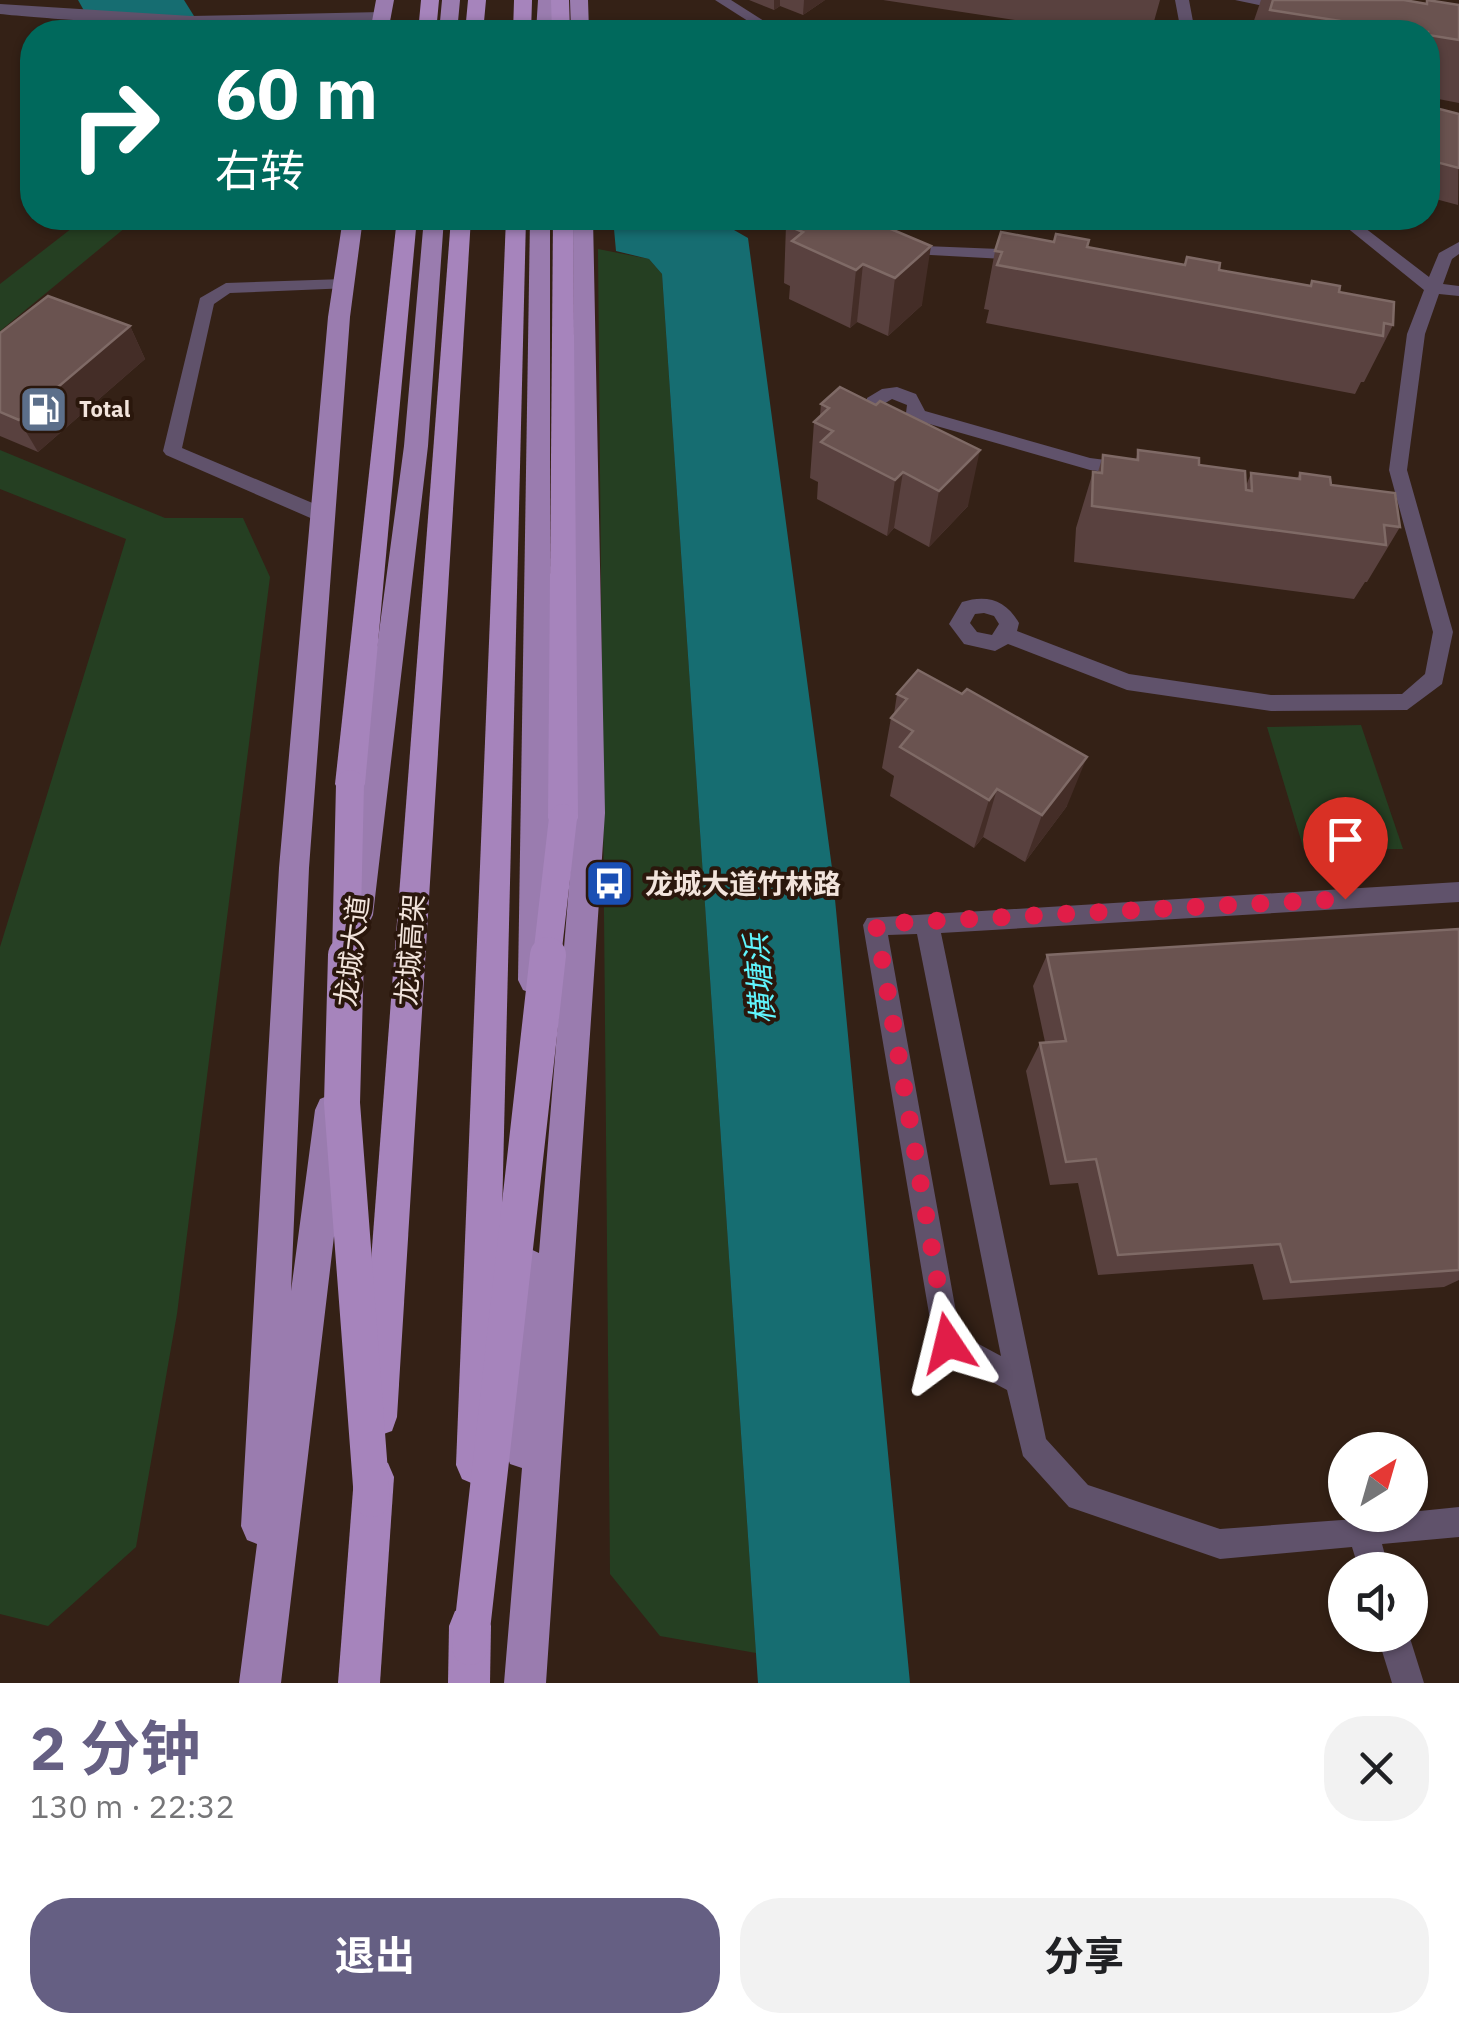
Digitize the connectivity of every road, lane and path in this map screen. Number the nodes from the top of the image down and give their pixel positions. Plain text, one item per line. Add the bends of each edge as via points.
1 (722, 0) edge
2 (1242, 0) edge
3 (1301, 8) edge
4 (0, 10) edge
5 (382, 17) edge
6 (175, 20) edge
7 (344, 20) edge
8 (754, 20) edge
9 (351, 230) edge
10 (406, 230) edge
11 (433, 230) edge
12 (461, 230) edge
13 (516, 230) edge
14 (540, 230) edge
15 (563, 230) edge
16 (582, 230) edge
17 (1358, 230) edge
18 (1459, 247) edge
19 (886, 249) edge
20 (1044, 255) edge
21 (344, 284) junction
22 (1432, 288) junction
23 (1459, 292) edge
24 (915, 414) edge
25 (1146, 472) edge
26 (322, 515) junction
27 (1006, 636) dead end
28 (1459, 892) edge
29 (927, 923) junction
30 (1020, 1381) junction
31 (372, 1499) junction
32 (1459, 1522) edge
33 (1428, 1525) edge
34 (1352, 1532) edge
35 (470, 1647) junction
36 (1399, 1652) edge
37 (257, 1683) edge
38 (359, 1683) edge
39 (468, 1683) edge
40 (522, 1683) edge
41 (1408, 1683) edge

1 - 8 lane
2 - 3 lane
4 - 6 street
5 - 7 street
9 - 21 main road
10 - 31 highway, bridge via 350,784 342,1103
11 - 37 main road, 龙城大道 via 416,446
12 - 31 highway, 龙城高架, bridge
13 - 35 highway, bridge
14 - 40 main road via 538,830
15 - 35 highway, bridge via 562,818
16 - 40 main road via 590,812
17 - 22 lane
18 - 22 lane via 1445,256
19 - 20 lane
21 - 26 main road
21 - 26 lane via 226,288 206,302 172,451
22 - 23 lane
22 - 27 lane via 1410,322 1398,470 1400,508 1444,632 1435,678 1407,702 1272,703 1127,682
24 - 25 lane via 1090,464
26 - 37 main road via 294,868
28 - 29 lane
29 - 30 lane
29 - 30 lane via 876,924 948,1343
30 - 34 lane via 1033,1446 1079,1498 1220,1544
31 - 38 highway, 龙城高架
32 - 33 lane
35 - 39 highway
36 - 41 lane

